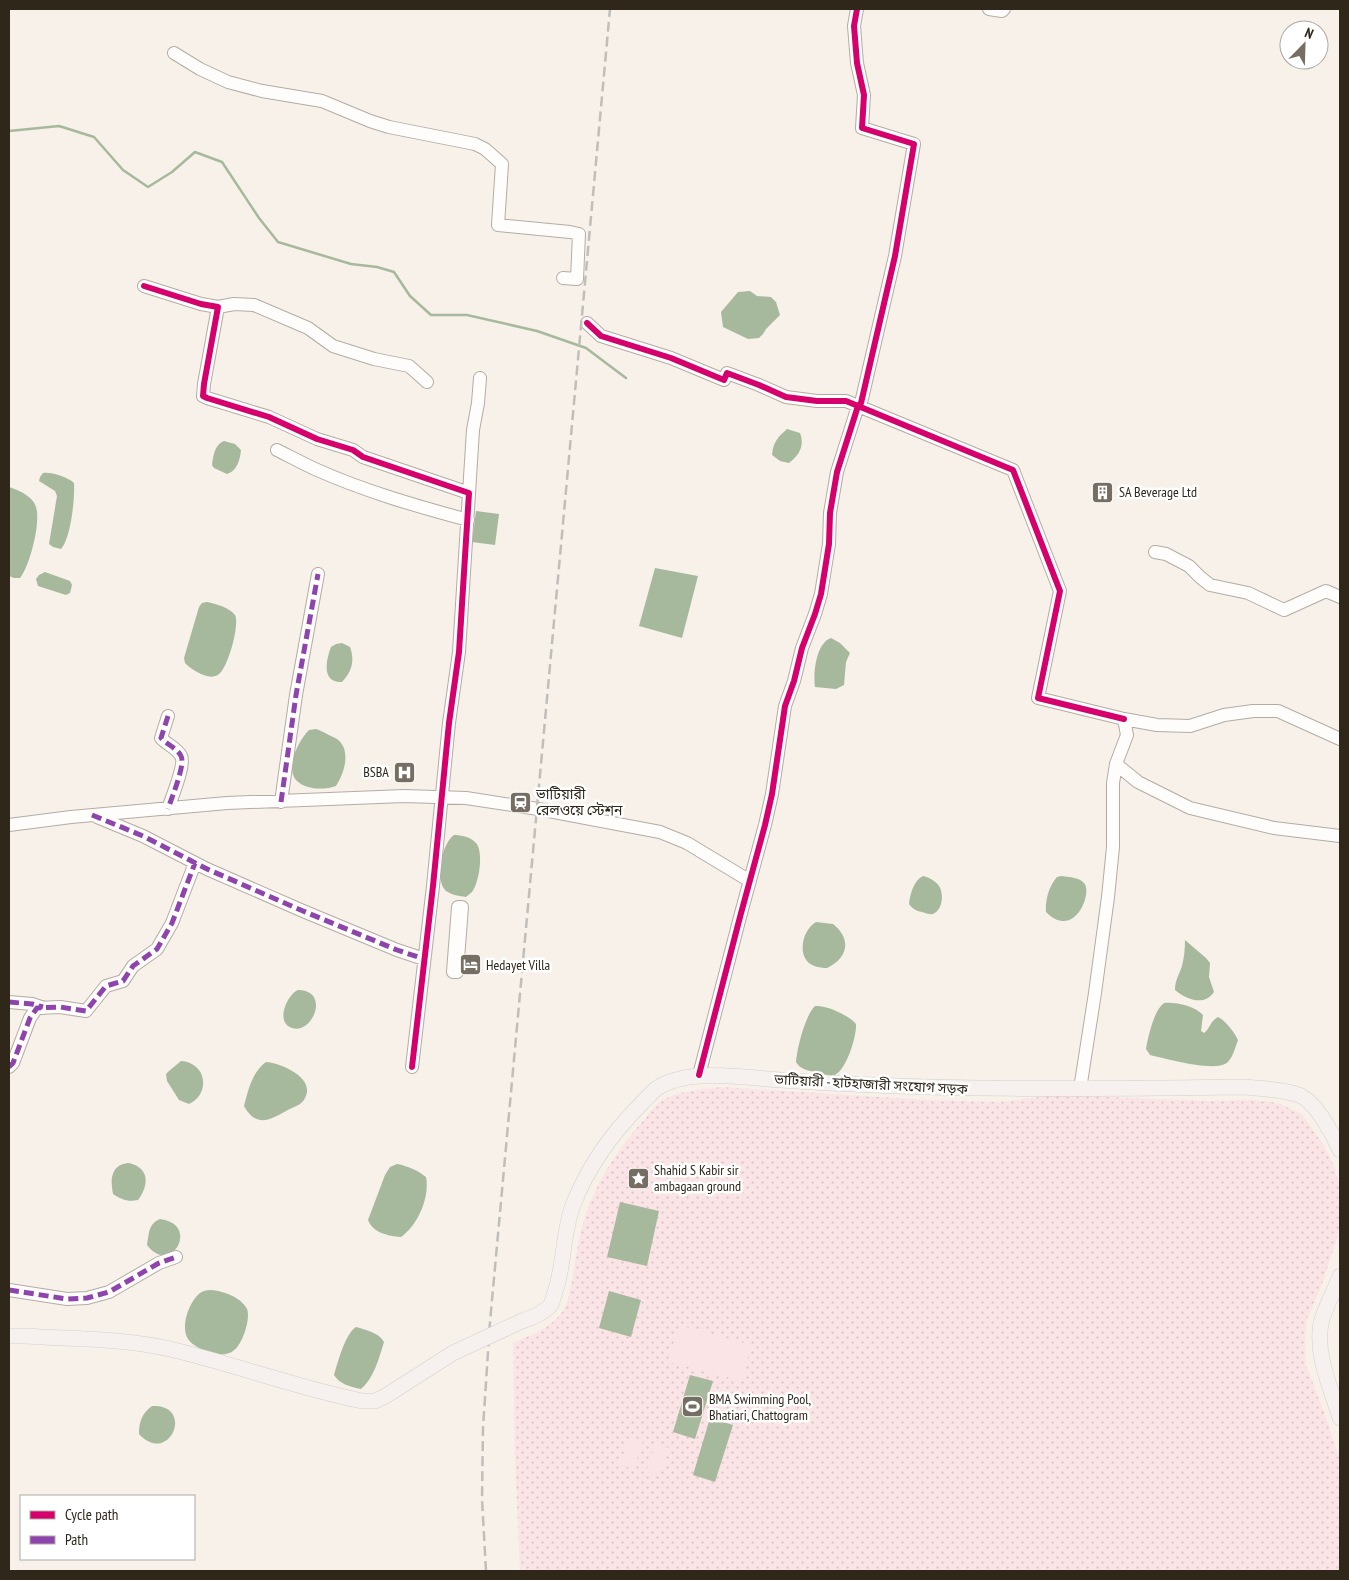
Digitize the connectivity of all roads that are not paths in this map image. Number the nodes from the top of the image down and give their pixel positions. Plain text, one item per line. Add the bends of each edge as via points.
1 (857, 9) edge
2 (989, 9) edge
3 (1004, 9) edge
4 (174, 53) dead end
5 (563, 278) dead end
6 (144, 286) dead end
7 (218, 307) junction
8 (587, 323) dead end
9 (480, 378) dead end
10 (427, 382) dead end
11 (858, 406) junction
12 (277, 450) dead end
13 (470, 493) junction
14 (468, 520) junction
15 (1155, 552) dead end
16 (318, 574) dead end
17 (1340, 597) edge
18 (168, 716) dead end
19 (1124, 718) junction
20 (1340, 739) edge
21 (1116, 764) junction
22 (442, 797) junction
23 (281, 802) junction
24 (168, 809) junction
25 (92, 815) junction
26 (9, 825) edge
27 (1340, 836) edge
28 (195, 863) junction
29 (750, 881) junction
30 (424, 959) junction
31 (9, 1002) edge
32 (44, 1008) junction
33 (9, 1067) edge
34 (412, 1067) dead end
35 (699, 1075) junction
36 (1080, 1089) junction
37 (1340, 1150) edge
38 (176, 1257) dead end
39 (1340, 1276) edge
40 (9, 1290) edge
41 (9, 1336) edge
42 (1340, 1418) edge

1 - 11 street via 854,26 864,94 862,128 914,144 896,256
2 - 3 street
4 - 5 street via 228,82 322,101 383,125 485,148 502,164 498,226 579,234 577,280
6 - 7 street
7 - 10 street via 254,305 308,328 333,346 409,366
7 - 13 street via 203,396 269,417 354,450 362,457
8 - 11 street via 601,336 671,358 724,380 726,373 786,397 846,401
9 - 13 street
11 - 19 street via 1013,470 1060,591 1038,698
11 - 29 street via 837,472 821,594 785,706 766,825
12 - 14 street via 373,492
13 - 14 street
14 - 22 street via 460,644
15 - 17 street via 1189,566 1210,585 1248,593 1284,610 1326,591
16 - 23 street
18 - 24 street via 160,738 182,759
19 - 20 street via 1157,725 1190,726 1224,715 1278,711
19 - 21 street via 1127,735
21 - 27 street via 1138,782 1190,808 1274,828
21 - 36 street via 1109,888
22 - 23 street via 358,797
22 - 29 street via 538,809 660,832 687,843
22 - 30 street
23 - 24 street
24 - 25 street
25 - 26 street
25 - 28 street via 143,836
28 - 30 street via 303,911
28 - 32 street via 172,923 157,948 133,966 123,981 101,990 86,1011
29 - 35 street
30 - 34 street
31 - 32 street
32 - 33 street via 36,1008 32,1013
35 - 36 main road, ভাটিয়ারী - হাটহাজারী সংযোগ সড়ক via 880,1087
35 - 41 main road, ভাটিয়ারী - হাটহাজারী সংযোগ সড়ক, bridge via 678,1078 657,1088 604,1148 585,1177 572,1208 560,1280 550,1305 537,1316 453,1353 375,1401 362,1401 174,1349 79,1339
36 - 37 main road, ভাটিয়ারী - হাটহাজারী সংযোগ সড়ক via 1245,1087 1284,1092 1300,1096 1319,1112
38 - 40 street via 159,1263 109,1292 87,1298 67,1299
39 - 42 main road via 1321,1324 1320,1344 1324,1370

